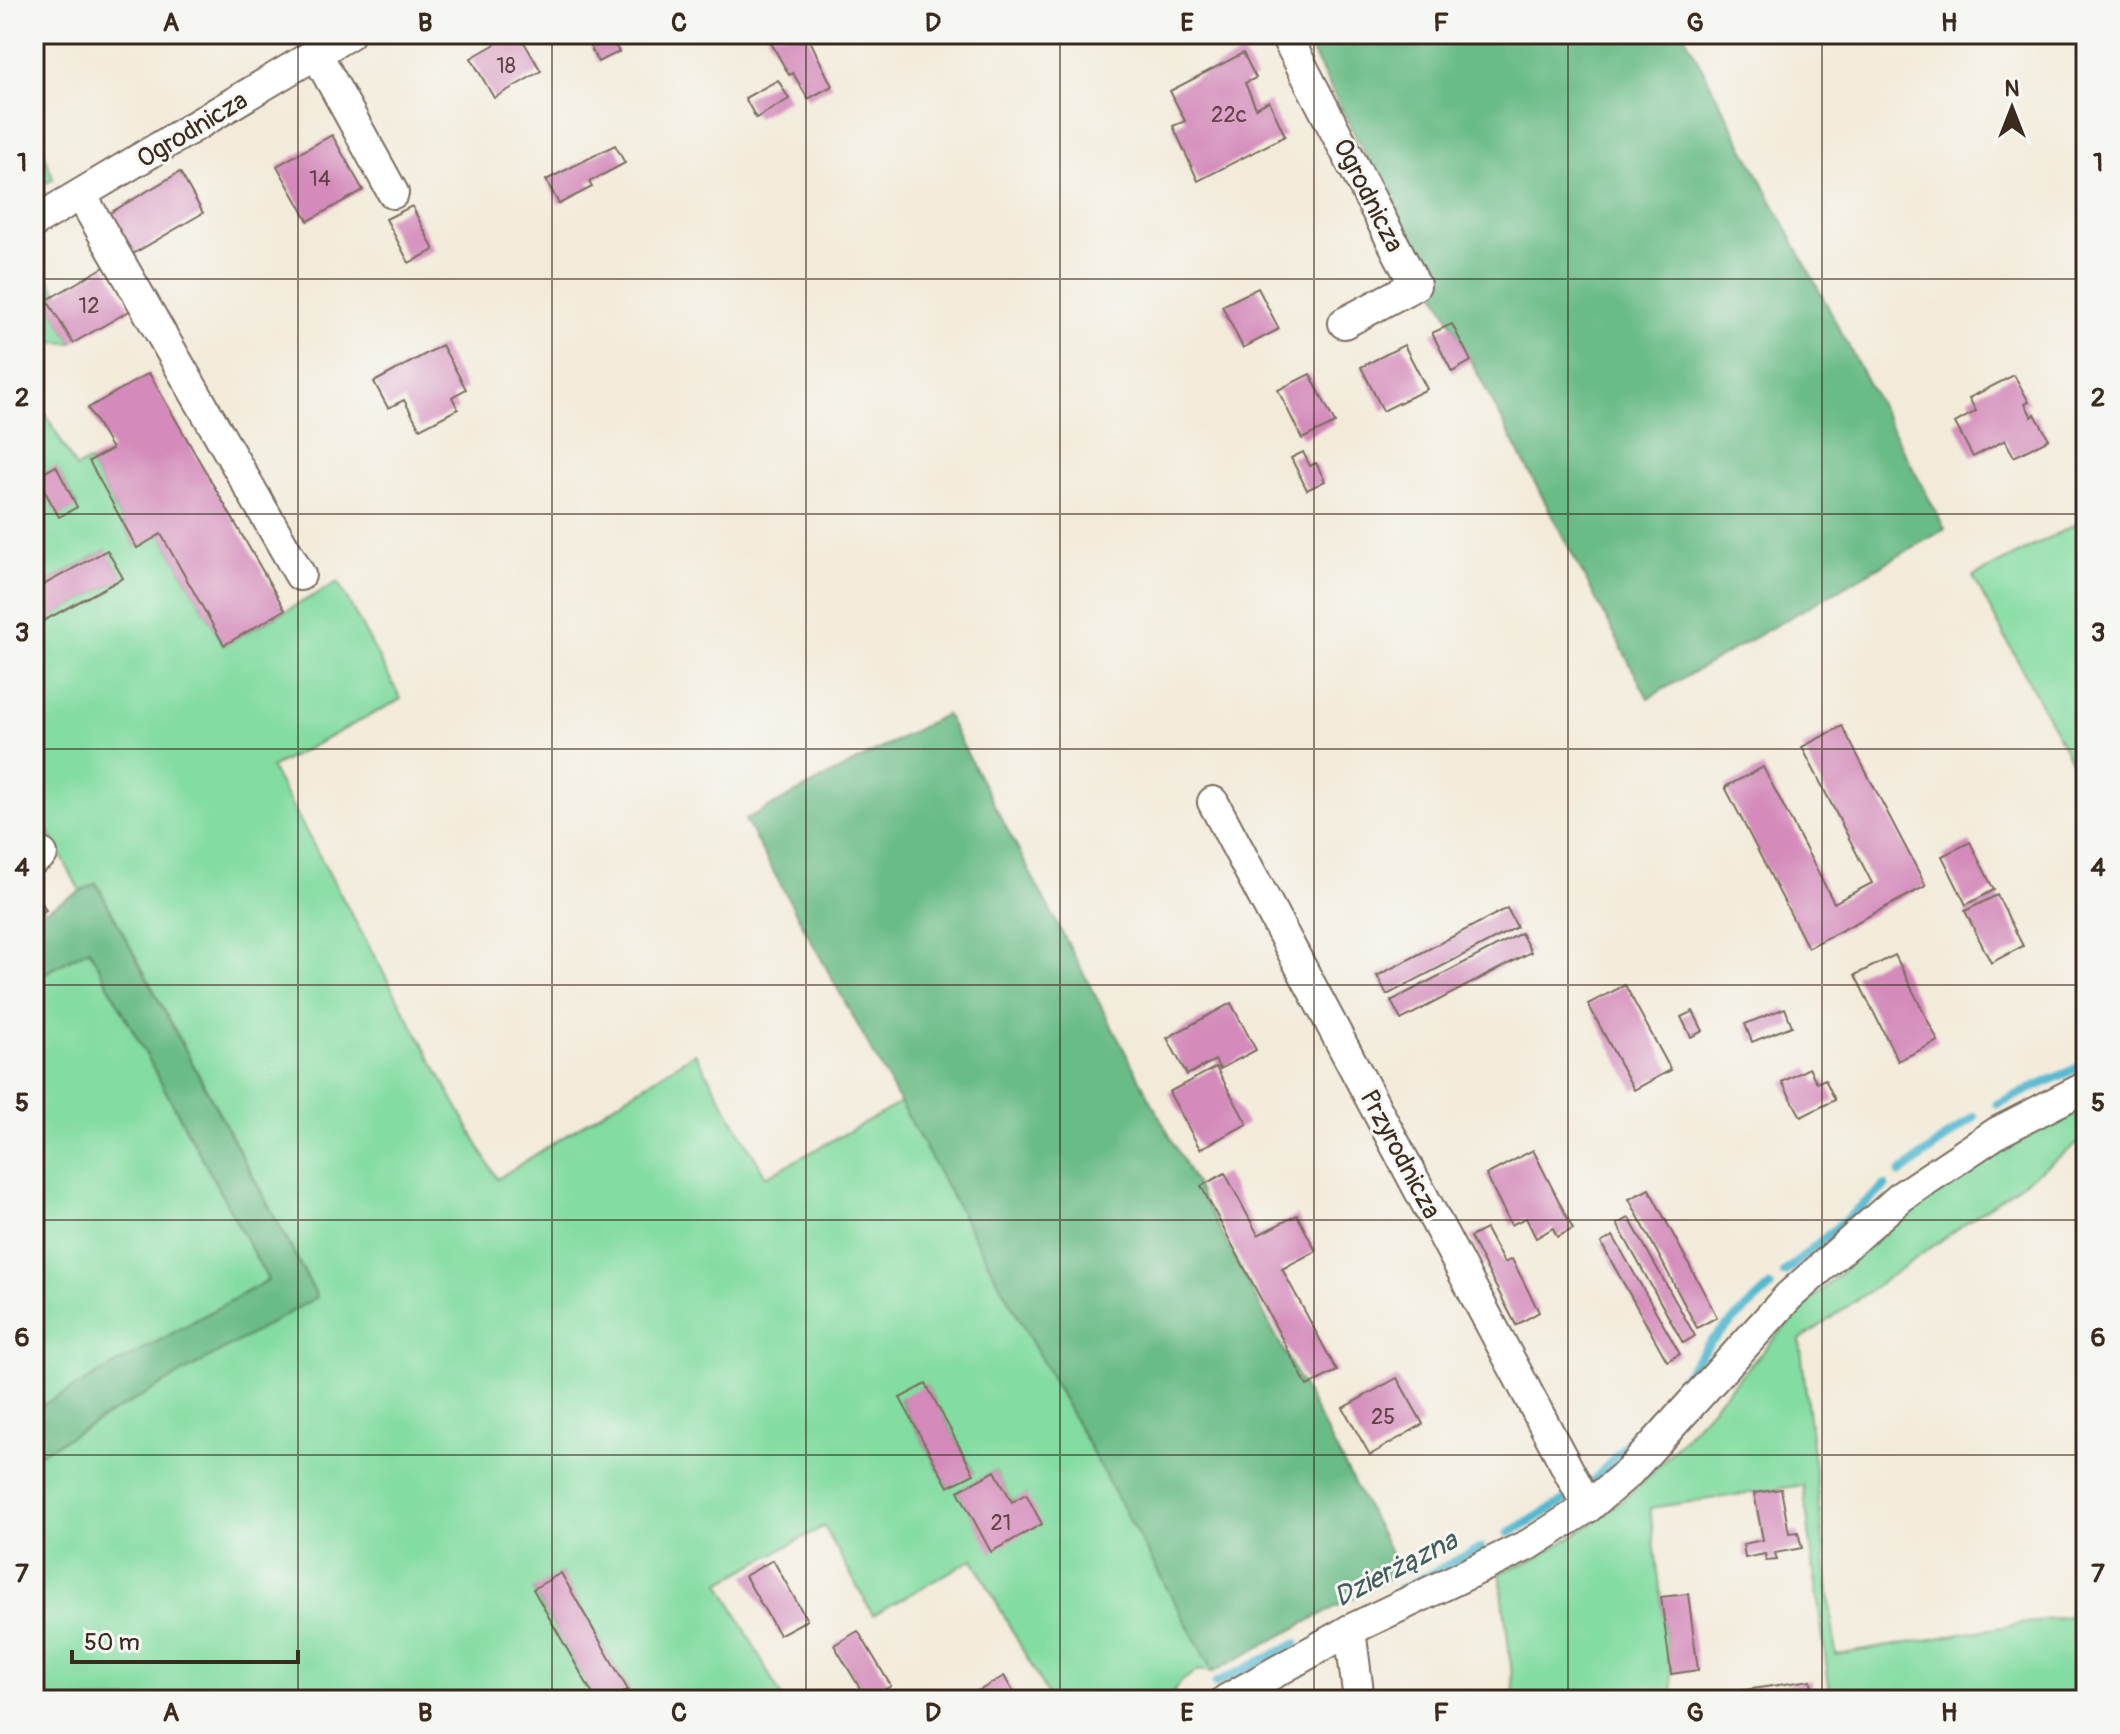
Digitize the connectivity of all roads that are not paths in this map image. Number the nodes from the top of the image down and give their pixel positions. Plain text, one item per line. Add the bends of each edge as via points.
1 (349, 34) edge
2 (1285, 34) edge
3 (316, 53) junction
4 (393, 193) dead end
5 (81, 195) junction
6 (34, 222) edge
7 (1344, 323) dead end
8 (300, 575) dead end
9 (1213, 802) dead end
10 (2086, 1087) edge
11 (1588, 1507) junction
12 (1350, 1630) junction
13 (1226, 1700) edge
14 (1359, 1700) edge

1 - 3 street, Ogrodnicza
2 - 7 street, Ogrodnicza via 1415,285
3 - 4 street
3 - 5 street, Ogrodnicza
5 - 6 street, Ogrodnicza
5 - 8 street
9 - 11 street, Przyrodnicza
10 - 11 street via 1998,1132 1902,1196 1789,1296 1629,1472
11 - 12 street via 1530,1544
12 - 13 street
12 - 14 street

